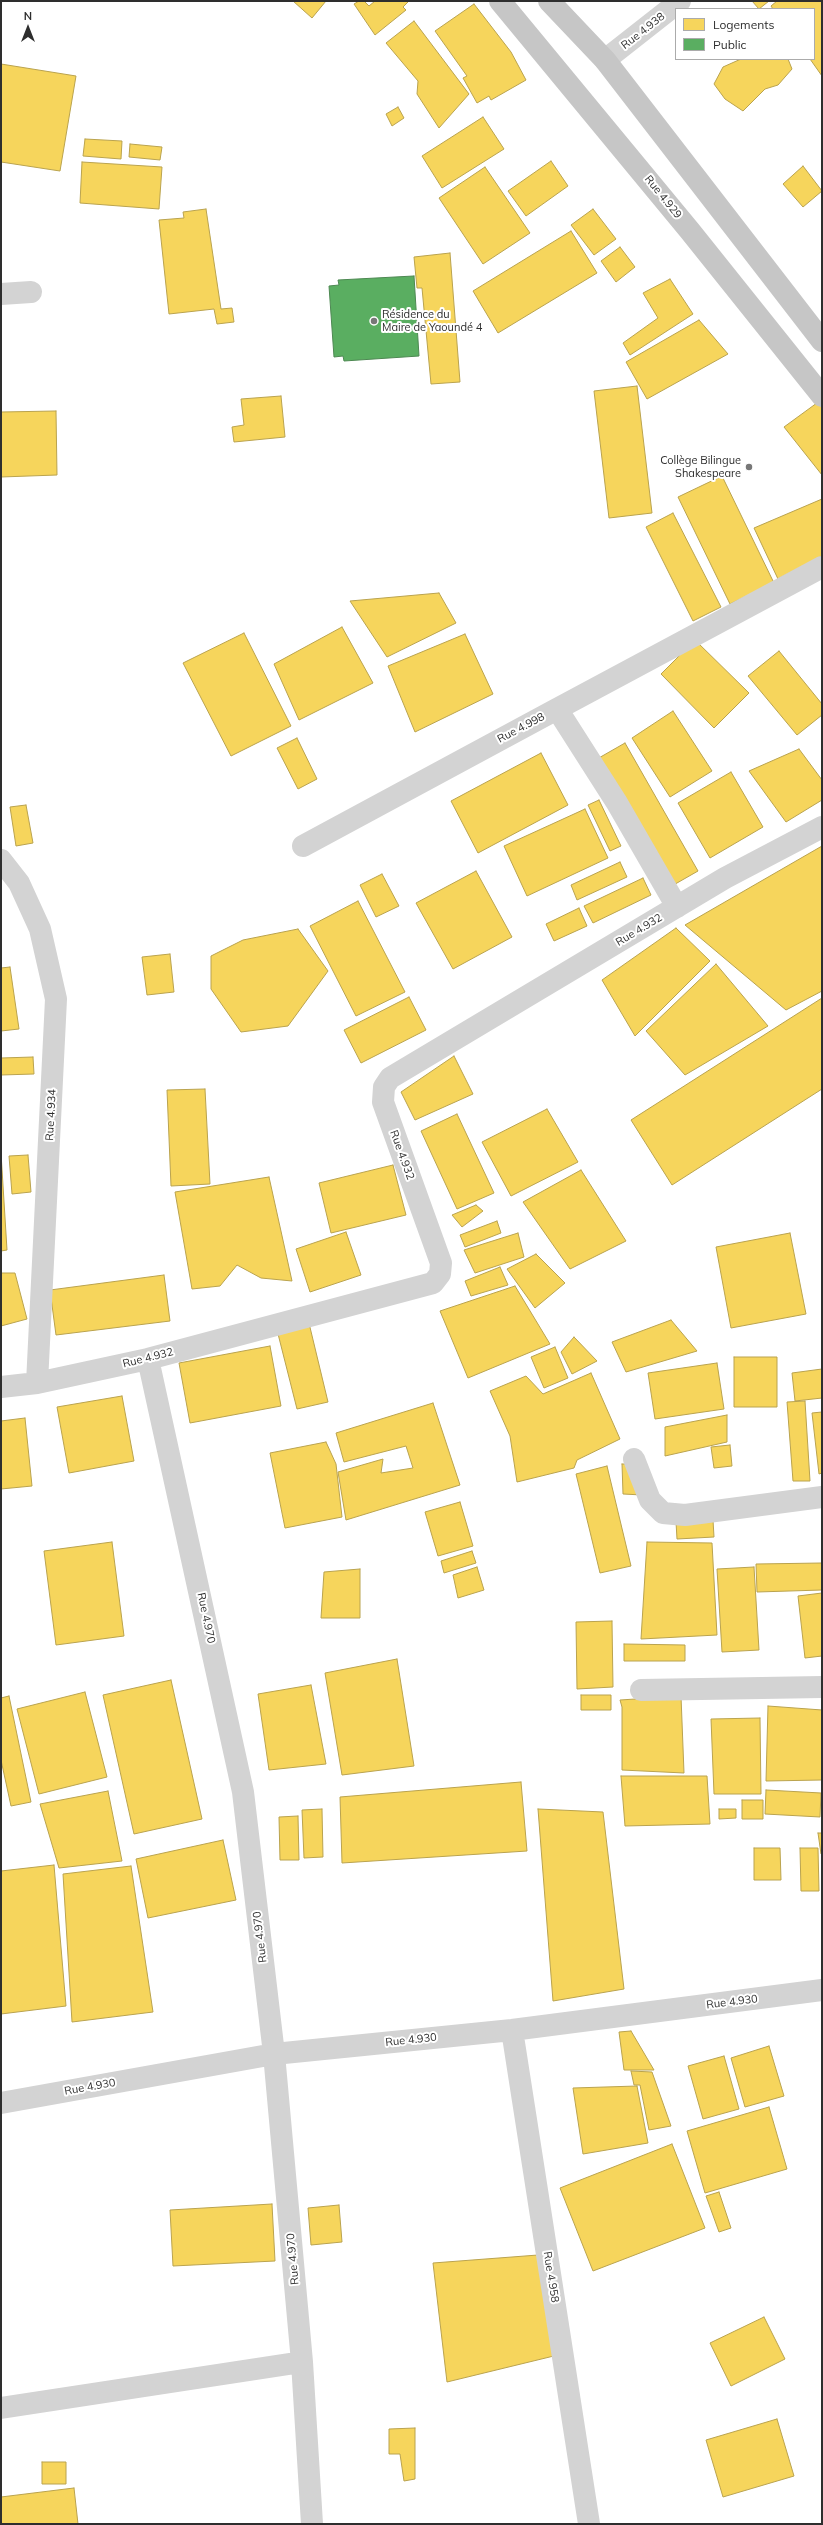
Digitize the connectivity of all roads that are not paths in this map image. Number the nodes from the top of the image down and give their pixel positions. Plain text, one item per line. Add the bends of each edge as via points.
1 (500, 1) edge
2 (549, 1) edge
3 (680, 1) edge
4 (605, 60) junction
5 (31, 292) dead end
6 (1, 294) edge
7 (822, 340) edge
8 (822, 396) edge
9 (822, 567) edge
10 (557, 709) junction
11 (822, 827) edge
12 (303, 846) dead end
13 (1, 860) edge
14 (677, 907) junction
15 (148, 1359) junction
16 (38, 1383) junction
17 (1, 1387) edge
18 (634, 1459) dead end
19 (822, 1497) edge
20 (822, 1687) edge
21 (641, 1690) dead end
22 (822, 1990) edge
23 (512, 2030) junction
24 (274, 2054) junction
25 (1, 2103) edge
26 (302, 2362) junction
27 (1, 2408) edge
28 (312, 2524) edge
29 (589, 2524) edge

1 - 8 main road, Rue 4.929 via 636,164
2 - 4 main road
3 - 4 street, Rue 4.938
4 - 7 main road
5 - 6 street
9 - 10 street
10 - 12 street, Rue 4.998
10 - 14 street, Rue 4.998 via 617,803
11 - 14 street, Rue 4.932 via 725,878
13 - 16 street, Rue 4.934 via 19,883 40,929 56,999
14 - 15 street, Rue 4.932 via 390,1078 384,1087 383,1102 441,1263 440,1274 433,1283
15 - 16 street, Rue 4.932
15 - 24 street, Rue 4.970 via 243,1792
16 - 17 street, Rue 4.932
18 - 19 street via 650,1500 663,1513 686,1515
20 - 21 street
22 - 23 street, Rue 4.930
23 - 24 street, Rue 4.930
23 - 29 street, Rue 4.958
24 - 25 street, Rue 4.930
24 - 26 street, Rue 4.970
26 - 27 street
26 - 28 street, Rue 4.970

